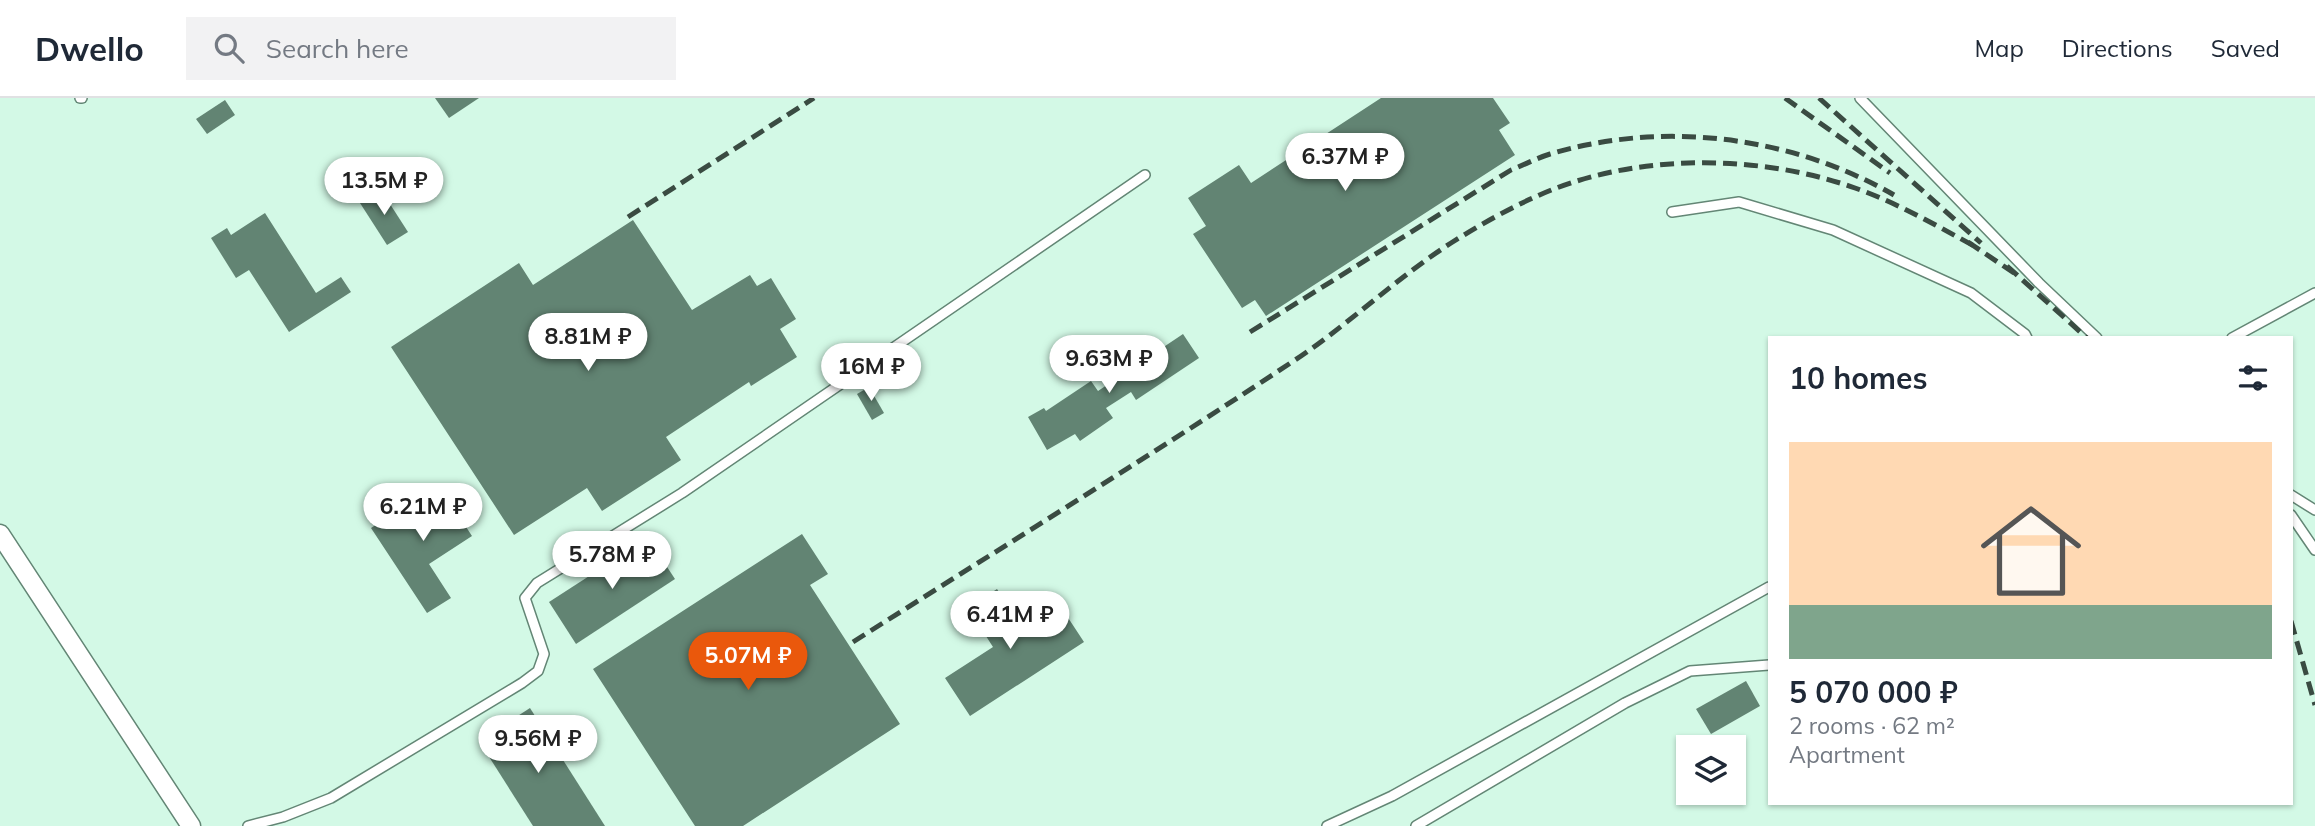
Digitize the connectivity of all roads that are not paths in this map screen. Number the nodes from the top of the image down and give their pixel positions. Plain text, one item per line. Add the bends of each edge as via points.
1 (1860, 98) edge
2 (1146, 175) dead end
3 (1672, 212) dead end
4 (2315, 293) edge
5 (2026, 336) edge
6 (2095, 336) edge
7 (2236, 336) edge
8 (2293, 496) edge
9 (2315, 510) edge
10 (2293, 518) edge
11 (0, 534) edge
12 (2315, 550) edge
13 (1768, 588) edge
14 (1768, 665) edge
15 (281, 822) edge
16 (191, 826) edge
17 (248, 826) edge
18 (1327, 826) edge
19 (1416, 826) edge

1 - 6 lane
2 - 15 lane via 682,493 537,583 525,598 544,654 538,671 331,799
3 - 5 lane via 1739,202 1833,230 1970,293
4 - 7 lane
8 - 9 lane
10 - 12 lane
11 - 16 street
13 - 18 lane via 1392,796
14 - 19 lane via 1690,671 1625,702
15 - 17 lane

